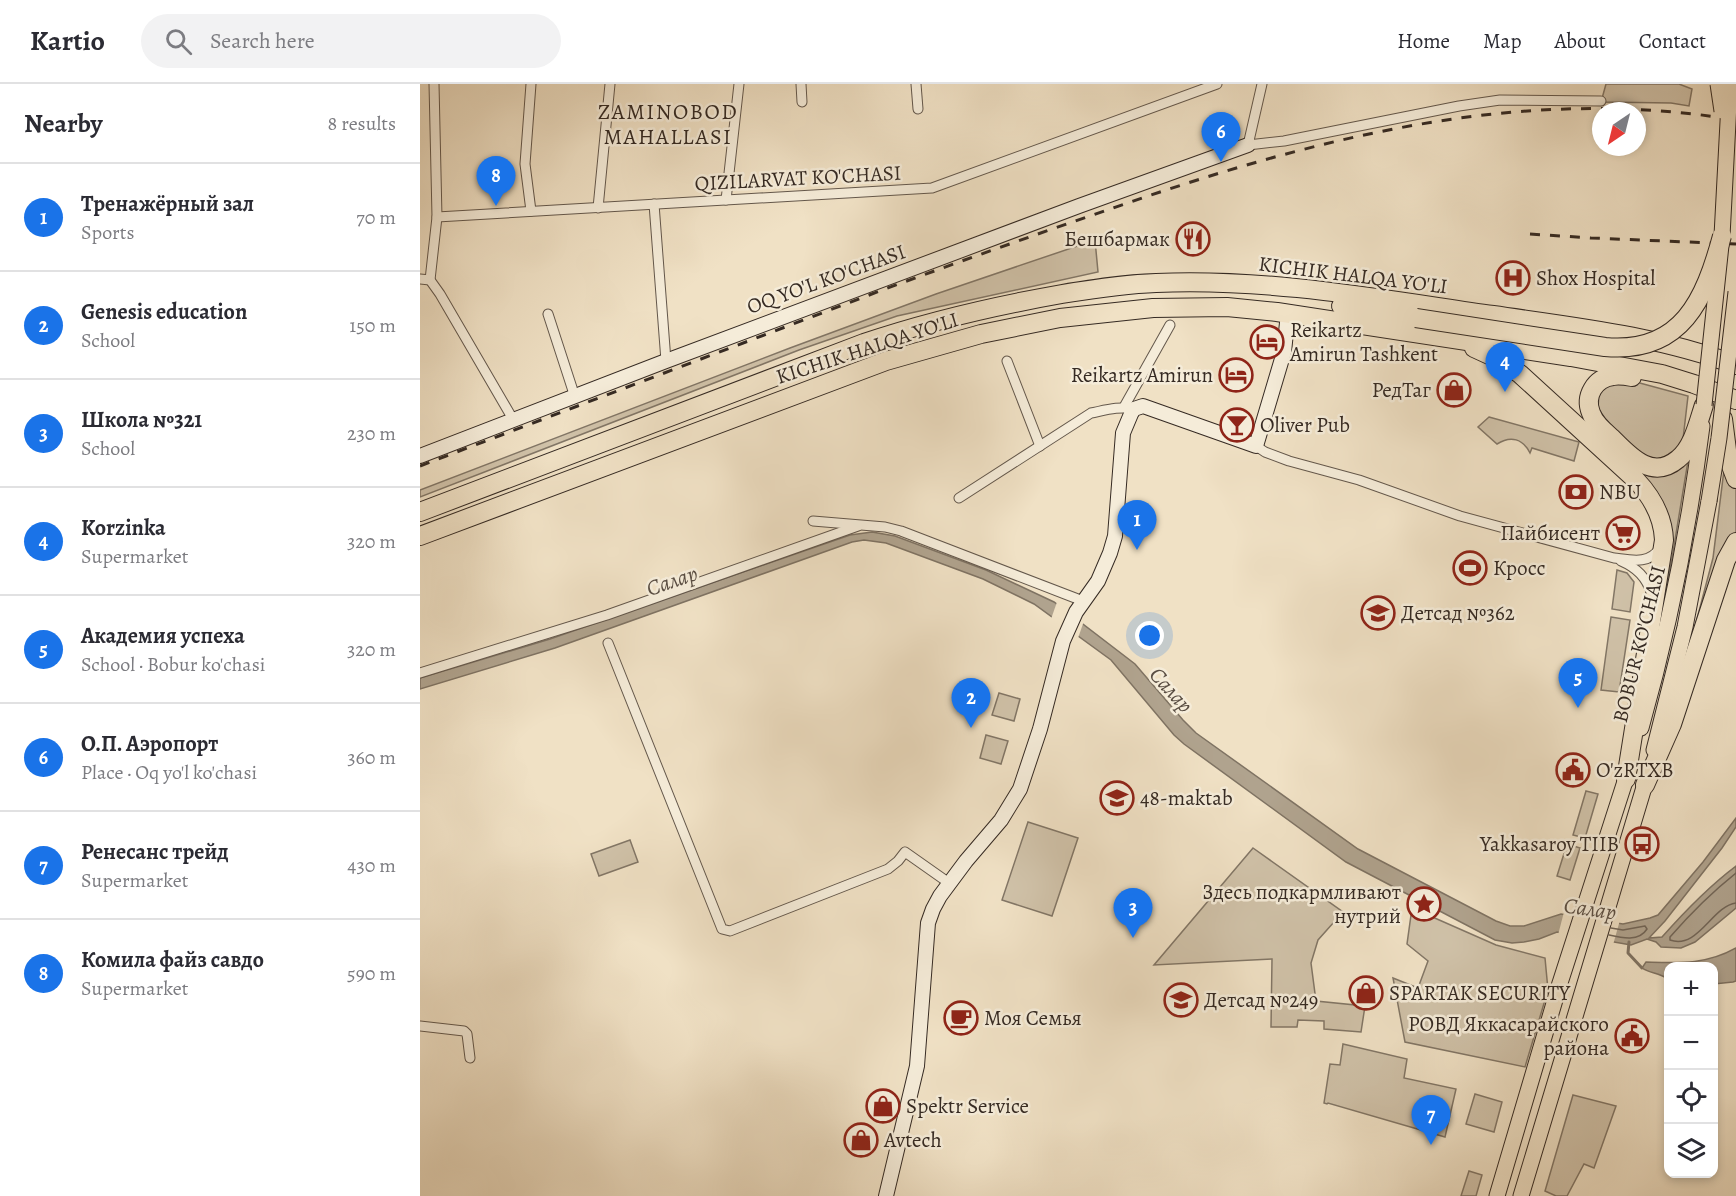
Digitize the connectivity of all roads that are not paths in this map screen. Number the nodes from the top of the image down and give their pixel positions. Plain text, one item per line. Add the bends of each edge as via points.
1 (434, 84) edge
2 (531, 84) edge
3 (610, 84) edge
4 (739, 84) edge
5 (801, 84) edge
6 (916, 84) edge
7 (1216, 84) edge
8 (1263, 84) edge
9 (1719, 84) edge
10 (1730, 84) edge
11 (1601, 101) dead end
12 (802, 102) dead end
13 (918, 110) dead end
14 (1248, 145) junction
15 (1726, 177) junction
16 (726, 200) junction
17 (654, 204) junction
18 (598, 208) junction
19 (531, 211) junction
20 (437, 217) junction
21 (1722, 236) junction
22 (425, 279) edge
23 (1736, 292) edge
24 (1290, 299) junction
25 (548, 314) dead end
26 (1170, 325) dead end
27 (1452, 338) junction
28 (666, 361) junction
29 (1007, 361) dead end
30 (1736, 365) edge
31 (575, 397) junction
32 (1718, 401) edge
33 (1130, 410) junction
34 (514, 421) junction
35 (1040, 446) junction
36 (1256, 446) junction
37 (420, 456) edge
38 (1736, 478) edge
39 (959, 498) dead end
40 (420, 512) edge
41 (813, 521) dead end
42 (858, 526) junction
43 (420, 536) edge
44 (1664, 540) junction
45 (1736, 542) edge
46 (1614, 558) junction
47 (1654, 604) junction
48 (1080, 606) junction
49 (608, 643) dead end
50 (420, 673) edge
51 (1626, 779) junction
52 (1645, 785) junction
53 (949, 883) junction
54 (1560, 982) junction
55 (1582, 990) junction
56 (420, 1026) edge
57 (470, 1058) dead end
58 (886, 1196) edge
59 (1497, 1196) edge
60 (1521, 1196) edge

1 - 20 street
2 - 19 street via 525,164
3 - 18 street
4 - 16 street
5 - 12 street
6 - 13 street
7 - 16 street, QIZILARVAT KO'CHASI via 933,188
8 - 14 street
9 - 15 main road, bridge
10 - 15 main road, BOBUR KO'CHASI, bridge
11 - 14 street via 1500,100
14 - 28 street, OQ YO'L KO'CHASI
15 - 21 main road, BOBUR KO'CHASI, bridge
16 - 17 street, QIZILARVAT KO'CHASI
17 - 18 street, QIZILARVAT KO'CHASI
17 - 28 street
18 - 19 street, QIZILARVAT KO'CHASI
19 - 20 street, QIZILARVAT KO'CHASI
20 - 22 street
21 - 24 highway, bridge via 1712,273 1692,311 1661,338 1624,348
21 - 32 main road, BOBUR KO'CHASI, bridge via 1716,308
22 - 34 street via 440,294
23 - 32 main road, BOBUR KO'CHASI, bridge
24 - 27 highway, KICHIK HALQA YO'LI
24 - 30 highway, KICHIK HALQA YO'LI via 1519,319 1657,341
24 - 36 street via 1284,352
24 - 40 highway, KICHIK HALQA YO'LI via 1245,285 1178,282 1120,286 1006,304 864,343
24 - 43 highway, KICHIK HALQA YO'LI via 1060,318 952,341 886,361
25 - 31 street
26 - 33 street
27 - 32 highway, KICHIK HALQA YO'LI via 1662,374
27 - 44 highway via 1515,369 1629,473 1656,506
28 - 31 street, OQ YO'L KO'CHASI
29 - 35 street
31 - 34 street, OQ YO'L KO'CHASI
32 - 32 highway via 1683,454 1671,464 1656,467 1633,459 1595,422 1589,408 1594,387 1617,375
32 - 38 highway, bridge via 1728,458
32 - 51 main road, BOBUR KO'CHASI via 1691,498 1654,683
32 - 52 main road, BOBUR KO'CHASI, bridge via 1709,501 1685,627
33 - 35 street via 1091,413
33 - 36 street via 1143,406
33 - 48 street via 1123,433 1115,536 1098,581
34 - 37 street, OQ YO'L KO'CHASI
35 - 39 street
36 - 46 street via 1288,461 1359,480 1460,516
41 - 42 street
42 - 48 street via 901,531
42 - 50 street via 607,615
44 - 46 street via 1657,554 1647,559
44 - 47 highway
45 - 52 highway via 1726,560 1672,724
46 - 47 street via 1641,574
47 - 51 highway
48 - 53 street via 1065,636 1020,789 1001,820
49 - 53 street via 724,931 888,869 905,852
51 - 54 main road, BOBUR KO'CHASI
52 - 55 main road, BOBUR KO'CHASI
53 - 58 street via 928,923 917,1066
54 - 55 main road via 1573,978
54 - 59 main road, BOBUR KO'CHASI
55 - 60 main road, BOBUR KO'CHASI
56 - 57 street via 464,1031

